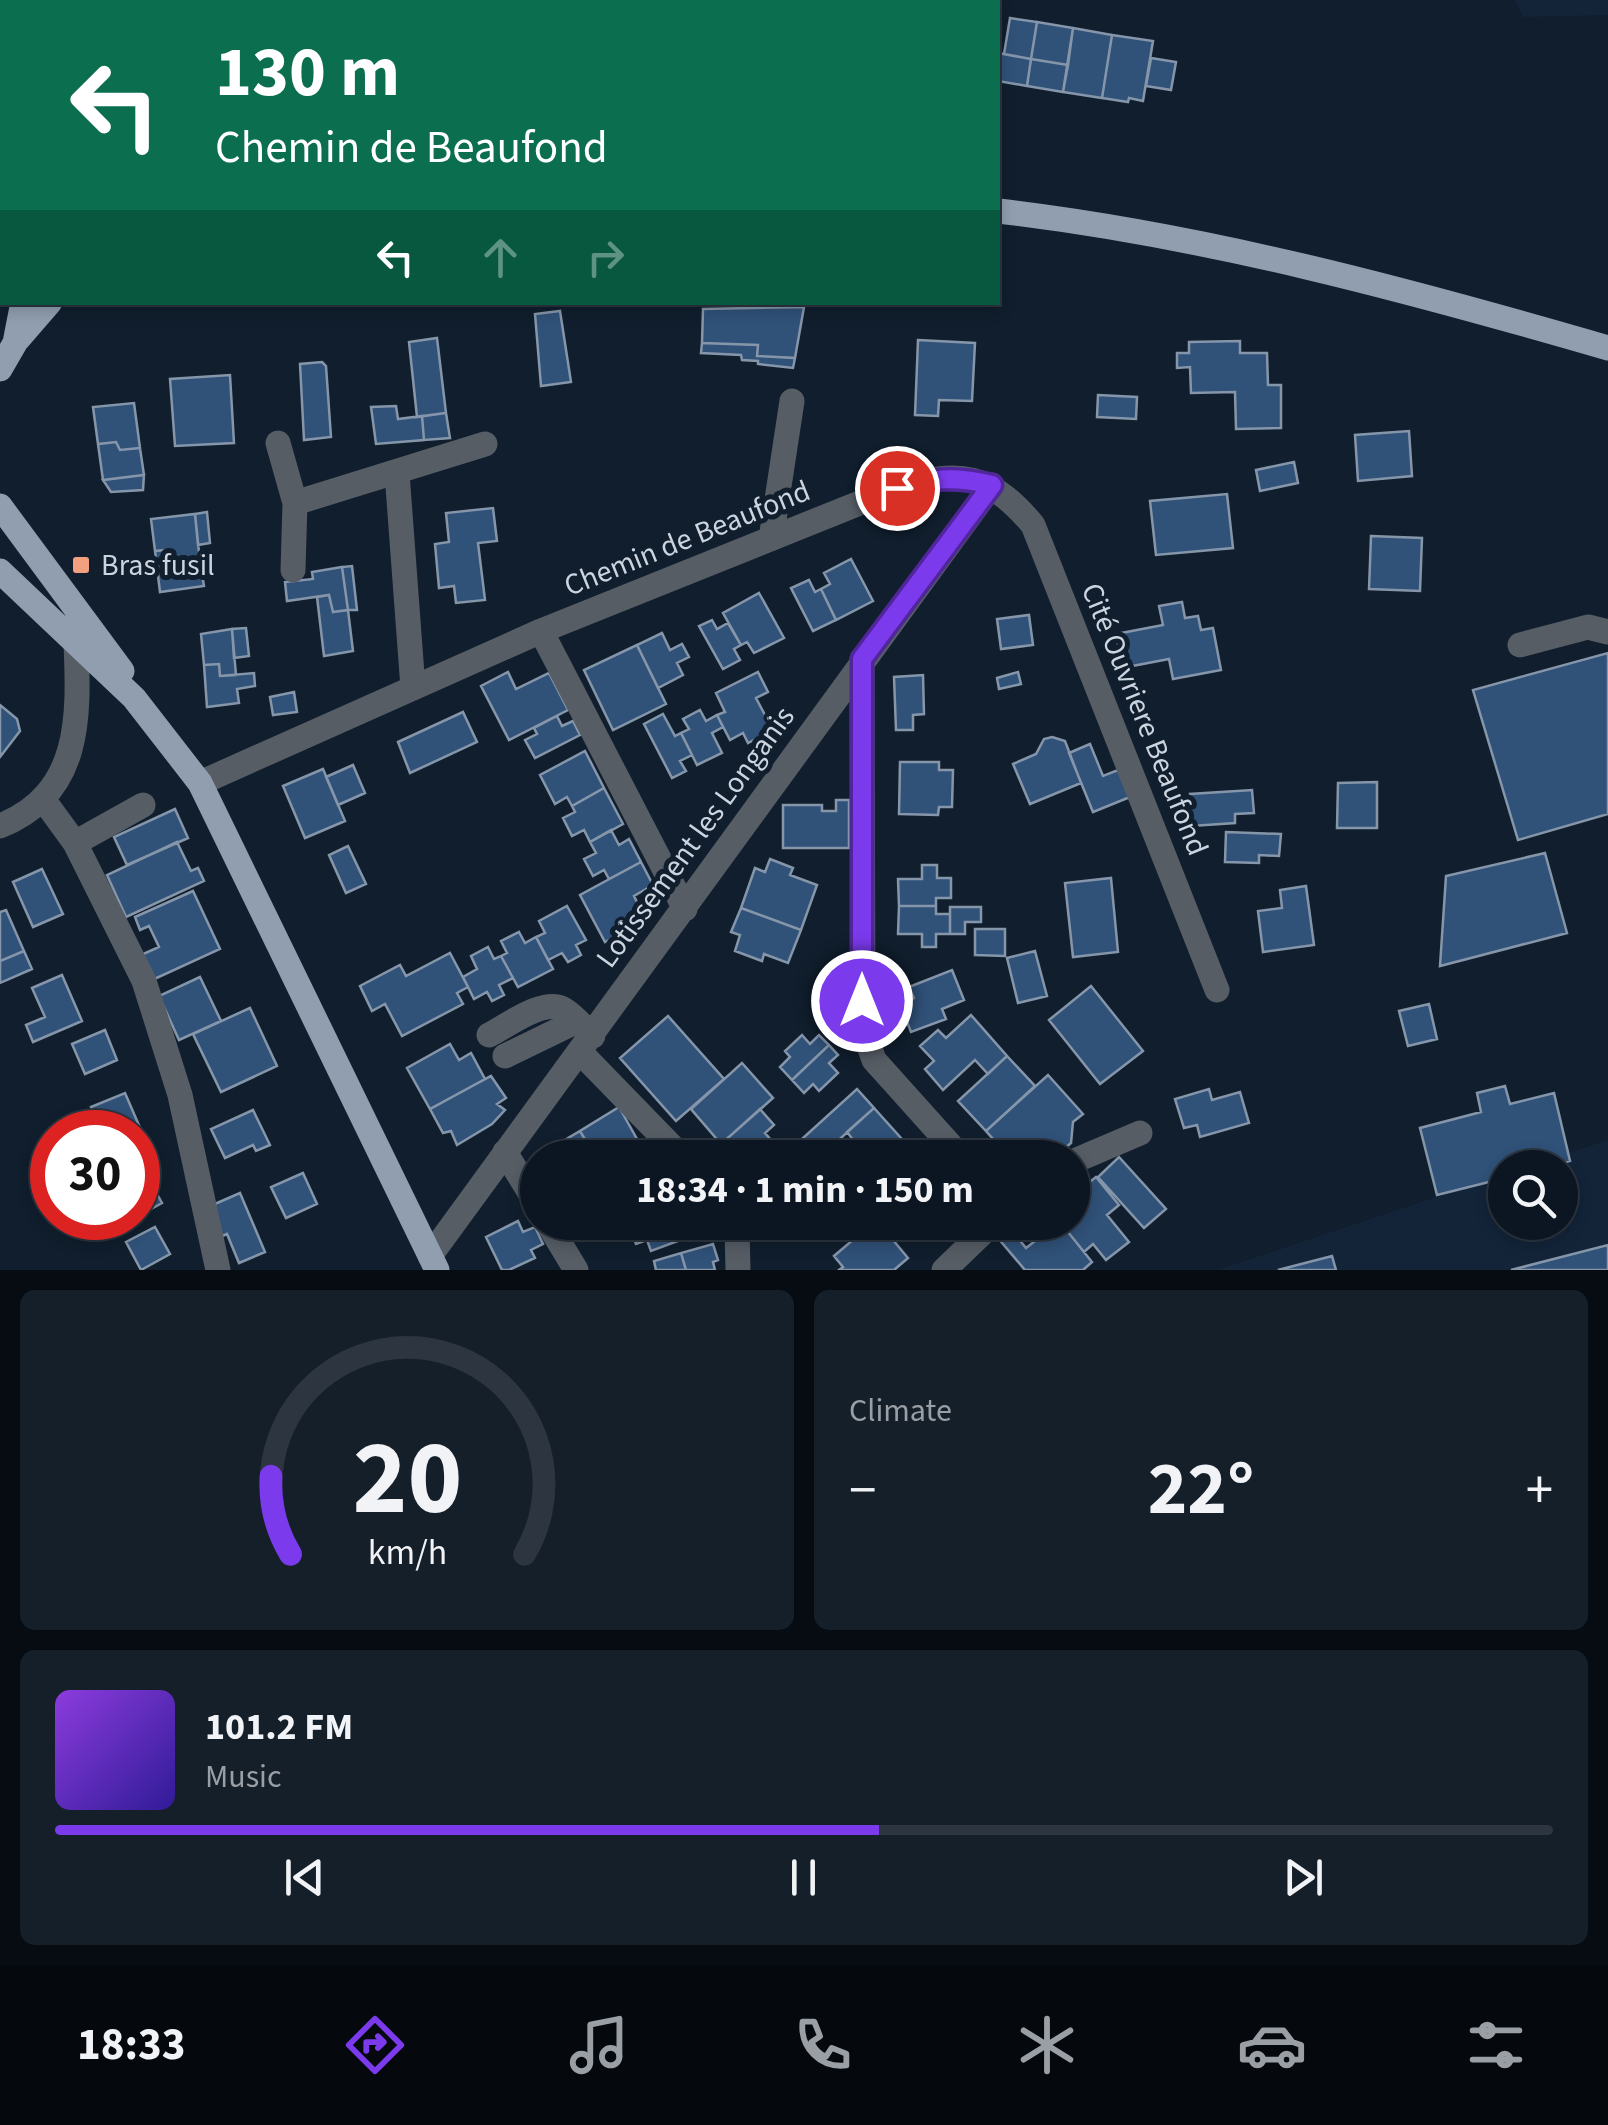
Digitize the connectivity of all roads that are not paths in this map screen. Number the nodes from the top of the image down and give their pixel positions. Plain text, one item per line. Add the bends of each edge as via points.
1 (1000, 211) edge
2 (22, 305) edge
3 (47, 305) edge
4 (15, 342) junction
5 (1608, 348) edge
6 (0, 369) edge
7 (792, 401) dead end
8 (278, 443) dead end
9 (485, 444) dead end
10 (397, 473) junction
11 (992, 485) junction
12 (294, 503) junction
13 (0, 506) edge
14 (771, 539) junction
15 (293, 570) dead end
16 (0, 572) edge
17 (541, 632) junction
18 (1608, 632) edge
19 (76, 642) junction
20 (1520, 645) dead end
21 (862, 659) junction
22 (413, 688) junction
23 (134, 698) junction
24 (200, 782) junction
25 (43, 799) junction
26 (143, 804) dead end
27 (0, 826) edge
28 (75, 843) junction
29 (685, 909) junction
30 (1218, 990) dead end
31 (489, 1035) dead end
32 (583, 1037) junction
33 (506, 1056) dead end
34 (1140, 1133) dead end
35 (668, 1140) edge
36 (946, 1140) edge
37 (505, 1152) junction
38 (1090, 1154) edge
39 (520, 1177) edge
40 (558, 1240) edge
41 (737, 1240) edge
42 (975, 1240) edge
43 (433, 1263) edge
44 (218, 1270) edge
45 (576, 1270) edge
46 (738, 1270) edge
47 (944, 1270) edge

1 - 5 main road via 1236,251
2 - 4 main road
3 - 4 main road
4 - 6 main road
7 - 14 street
8 - 12 street
9 - 10 street
10 - 12 street
10 - 22 street
11 - 14 street, Chemin de Beaufond via 931,478
11 - 21 street, Lotissement les Longanis
11 - 30 street, Cité Ouvriere Beaufond via 1033,524
12 - 15 street
13 - 23 main road via 128,678
14 - 17 street, Chemin de Beaufond
16 - 19 main road
17 - 22 street, Chemin de Beaufond
17 - 29 street
18 - 20 street via 1588,628
19 - 23 main road
19 - 25 street via 79,703 72,744 62,774
21 - 29 street, Lotissement les Longanis
21 - 36 street via 863,1030 874,1060
22 - 24 street, Chemin de Beaufond
23 - 24 main road
24 - 43 main road
25 - 27 street
25 - 28 street
26 - 28 street
28 - 44 street via 144,981 180,1095
29 - 32 street, Lotissement les Longanis
31 - 32 street via 552,1006 562,1008
32 - 33 street
32 - 35 street
32 - 37 street, Lotissement les Longanis
34 - 38 street
37 - 39 street
37 - 43 street, Lotissement les Longanis
40 - 45 street
41 - 46 street
42 - 47 street

